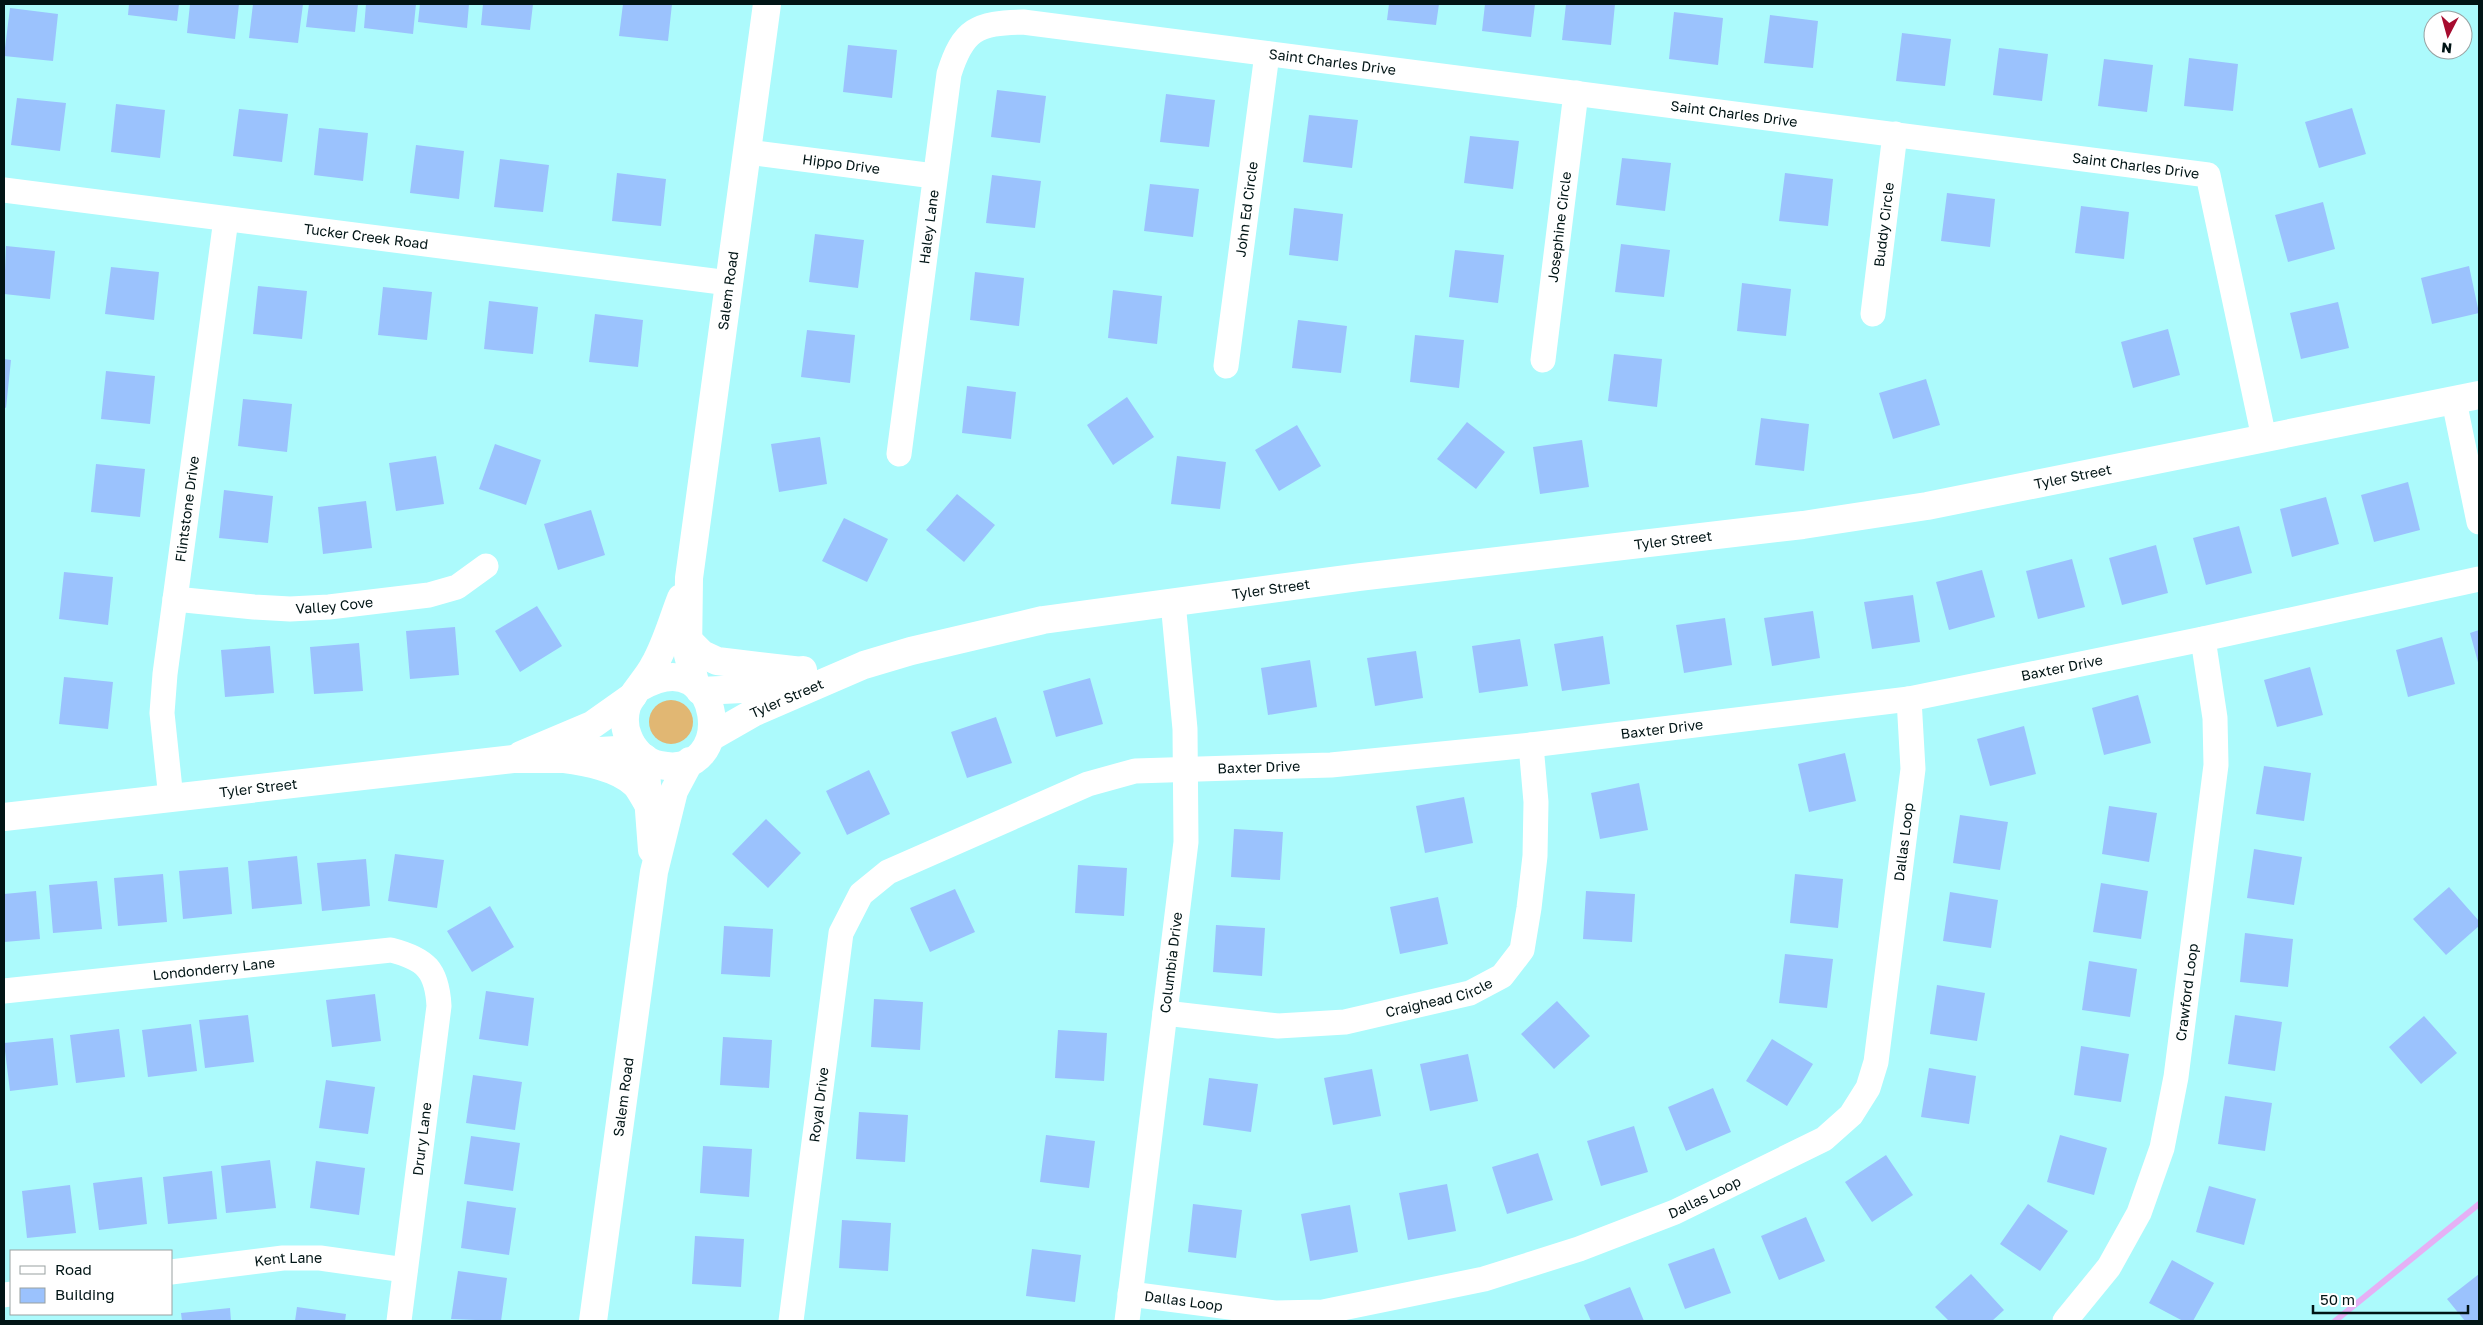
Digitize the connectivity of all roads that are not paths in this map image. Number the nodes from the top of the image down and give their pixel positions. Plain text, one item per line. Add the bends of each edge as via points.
1 (767, 4) edge
2 (994, 22) joint
3 (1267, 54) junction
4 (1576, 93) junction
5 (1895, 134) junction
6 (748, 152) junction
7 (934, 176) junction
8 (4, 190) edge
9 (226, 219) junction
10 (729, 283) junction
11 (1873, 314) dead end
12 (1543, 360) dead end
13 (1226, 366) dead end
14 (2467, 398) edge
15 (2264, 438) junction
16 (899, 454) dead end
17 (2479, 522) edge
18 (486, 566) dead end
19 (689, 578) junction
20 (2479, 579) edge
21 (175, 599) junction
22 (1173, 602) junction
23 (2203, 639) junction
24 (688, 640) junction
25 (864, 664) junction
26 (802, 670) junction
27 (698, 688) junction
28 (637, 691) junction
29 (1909, 699) junction
30 (711, 737) junction
31 (1531, 745) junction
32 (641, 755) junction
33 (513, 759) junction
34 (563, 759) junction
35 (690, 762) junction
36 (1185, 769) junction
37 (171, 799) junction
38 (648, 804) junction
39 (4, 817) edge
40 (654, 872) junction
41 (861, 894) joint
42 (423, 962) joint
43 (4, 991) edge
44 (1166, 1013) junction
45 (405, 1270) junction
46 (172, 1272) edge
47 (1130, 1294) junction
48 (399, 1321) edge
49 (593, 1321) edge
50 (792, 1321) edge
51 (1127, 1321) edge
52 (2065, 1321) edge

1 - 6 street, Salem Road
2 - 3 street, Saint Charles Drive via 1022,22
2 - 7 street, Haley Lane via 964,39 955,55 949,74
3 - 4 street, Saint Charles Drive
3 - 13 street, John Ed Circle
4 - 5 street, Saint Charles Drive
4 - 12 street, Josephine Circle
5 - 11 street, Buddy Circle
5 - 15 street, Saint Charles Drive via 2208,175
6 - 7 street, Hippo Drive
6 - 10 street, Salem Road
7 - 16 street, Haley Lane
8 - 9 street, Tucker Creek Road
9 - 10 street, Tucker Creek Road
9 - 21 street, Flintstone Drive
10 - 19 street, Salem Road
14 - 15 street, Tyler Street
14 - 17 street
15 - 22 street, Tyler Street via 1908,509 1803,525 1370,575
18 - 21 street, Valley Cove via 457,587 428,595 330,607 290,609
19 - 24 street, Salem Road
19 - 28 street, Salem Road via 665,643
20 - 23 street, Baxter Drive
21 - 37 street, Flintstone Drive via 162,713
22 - 25 street, Tyler Street via 1043,620
22 - 36 street, Columbia Drive via 1185,729
23 - 29 street, Baxter Drive
23 - 52 street, Crawford Loop via 2215,718 2216,765 2176,1077 2162,1148 2139,1213 2109,1267
24 - 26 street via 702,654 717,661
24 - 27 street, Salem Road via 688,655
25 - 26 street, Tyler Street
25 - 30 street, Tyler Street via 754,713
26 - 27 street, Tyler Street via 743,688
27 - 28 street via 683,679 668,677 654,680
27 - 30 street via 712,709
28 - 32 street via 625,718 630,742
28 - 33 street, Tyler Street via 592,725
29 - 31 street, Baxter Drive
29 - 47 street, Dallas Loop via 1913,769 1876,1062 1868,1088 1851,1115 1824,1139 1675,1212 1579,1249 1475,1281 1322,1312 1275,1313
30 - 35 street via 706,747
31 - 36 street, Baxter Drive via 1331,765
31 - 44 street, Craighead Circle via 1536,802 1535,856 1529,908 1522,950 1502,976 1470,993 1345,1022 1278,1026
32 - 34 street, Tyler Street via 617,750 583,752
32 - 35 street via 660,765
32 - 38 street, Salem Road
33 - 34 street, Tyler Street
33 - 37 street, Tyler Street
34 - 38 street via 621,776 634,784
35 - 40 street, Salem Road via 674,791
36 - 41 street, Baxter Drive via 1134,771 1088,784 888,872
36 - 44 street, Columbia Drive via 1186,842
37 - 39 street, Tyler Street
38 - 40 street, Salem Road
40 - 49 street, Salem Road
41 - 50 street, Royal Drive via 841,933
42 - 43 street, Londonderry Lane via 391,950
42 - 45 street, Drury Lane via 432,971 438,986 439,1006
44 - 47 street, Columbia Drive
45 - 46 street, Kent Lane via 320,1258 283,1258
45 - 48 street, Drury Lane
47 - 51 street, Columbia Drive

